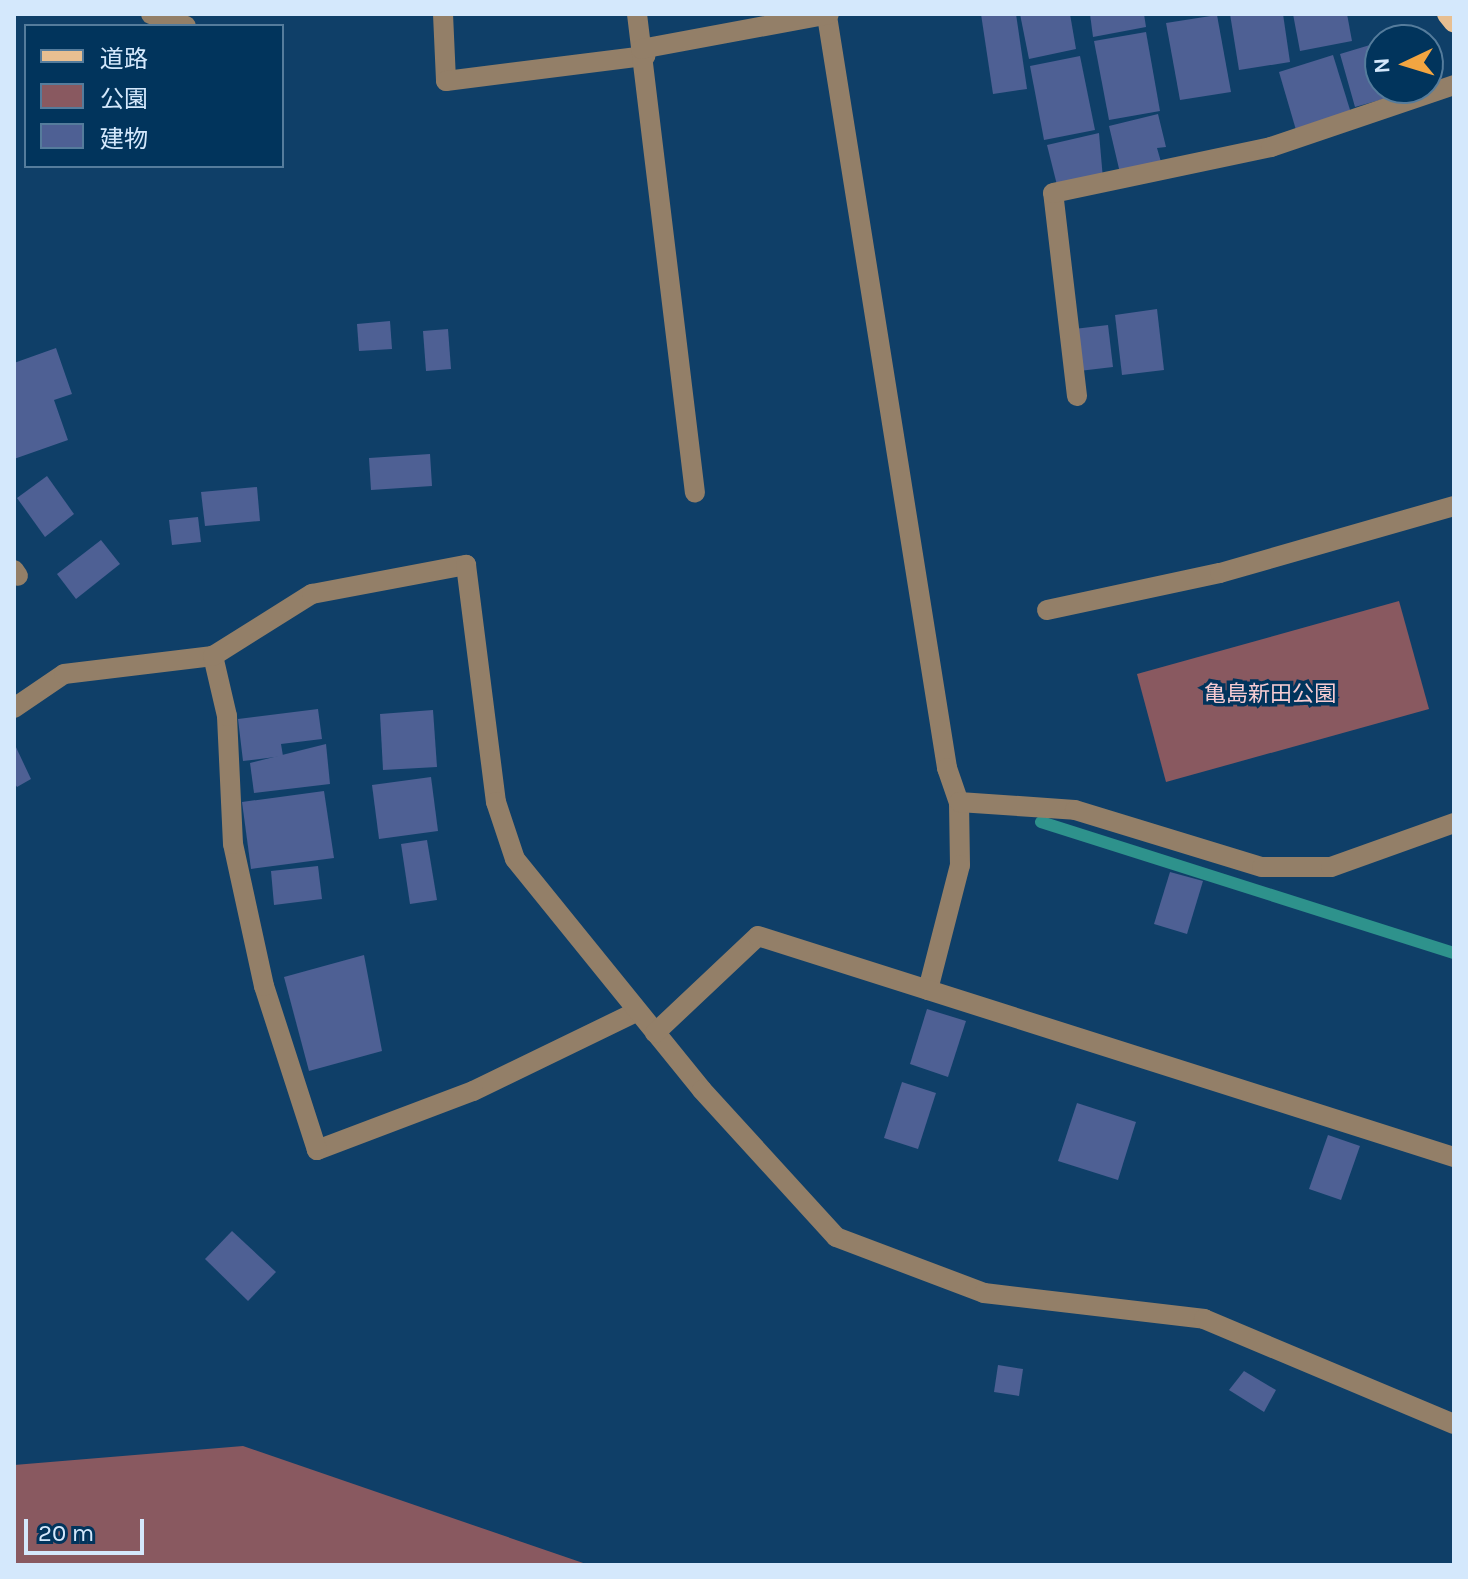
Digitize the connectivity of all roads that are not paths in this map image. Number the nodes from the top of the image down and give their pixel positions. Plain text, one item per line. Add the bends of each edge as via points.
1 (151, 14) edge
2 (443, 14) edge
3 (637, 14) edge
4 (1447, 14) edge
5 (828, 15) edge
6 (1454, 23) edge
7 (180, 24) edge
8 (643, 52) junction
9 (1454, 85) edge
10 (1077, 396) dead end
11 (695, 493) dead end
12 (1454, 506) edge
13 (1047, 610) dead end
14 (213, 656) junction
15 (14, 708) edge
16 (959, 802) junction
17 (1454, 823) edge
18 (928, 990) junction
19 (636, 1012) junction
20 (655, 1033) junction
21 (1454, 1157) edge
22 (1454, 1424) edge

1 - 7 street
2 - 8 street via 446,81
3 - 8 street
4 - 6 main road
5 - 8 street
5 - 16 street via 945,753
8 - 11 street
9 - 10 street via 1271,147 1053,193
12 - 13 street via 1220,573
14 - 15 street via 64,674
14 - 19 street via 312,594 466,565 496,802 515,859
14 - 19 street via 227,716 233,844 264,986 317,1150 473,1091
16 - 17 street via 1075,810 1262,867 1331,867
16 - 18 street via 960,865
18 - 20 street via 758,936
18 - 21 street
19 - 20 street
20 - 22 street via 836,1237 984,1293 1204,1319

